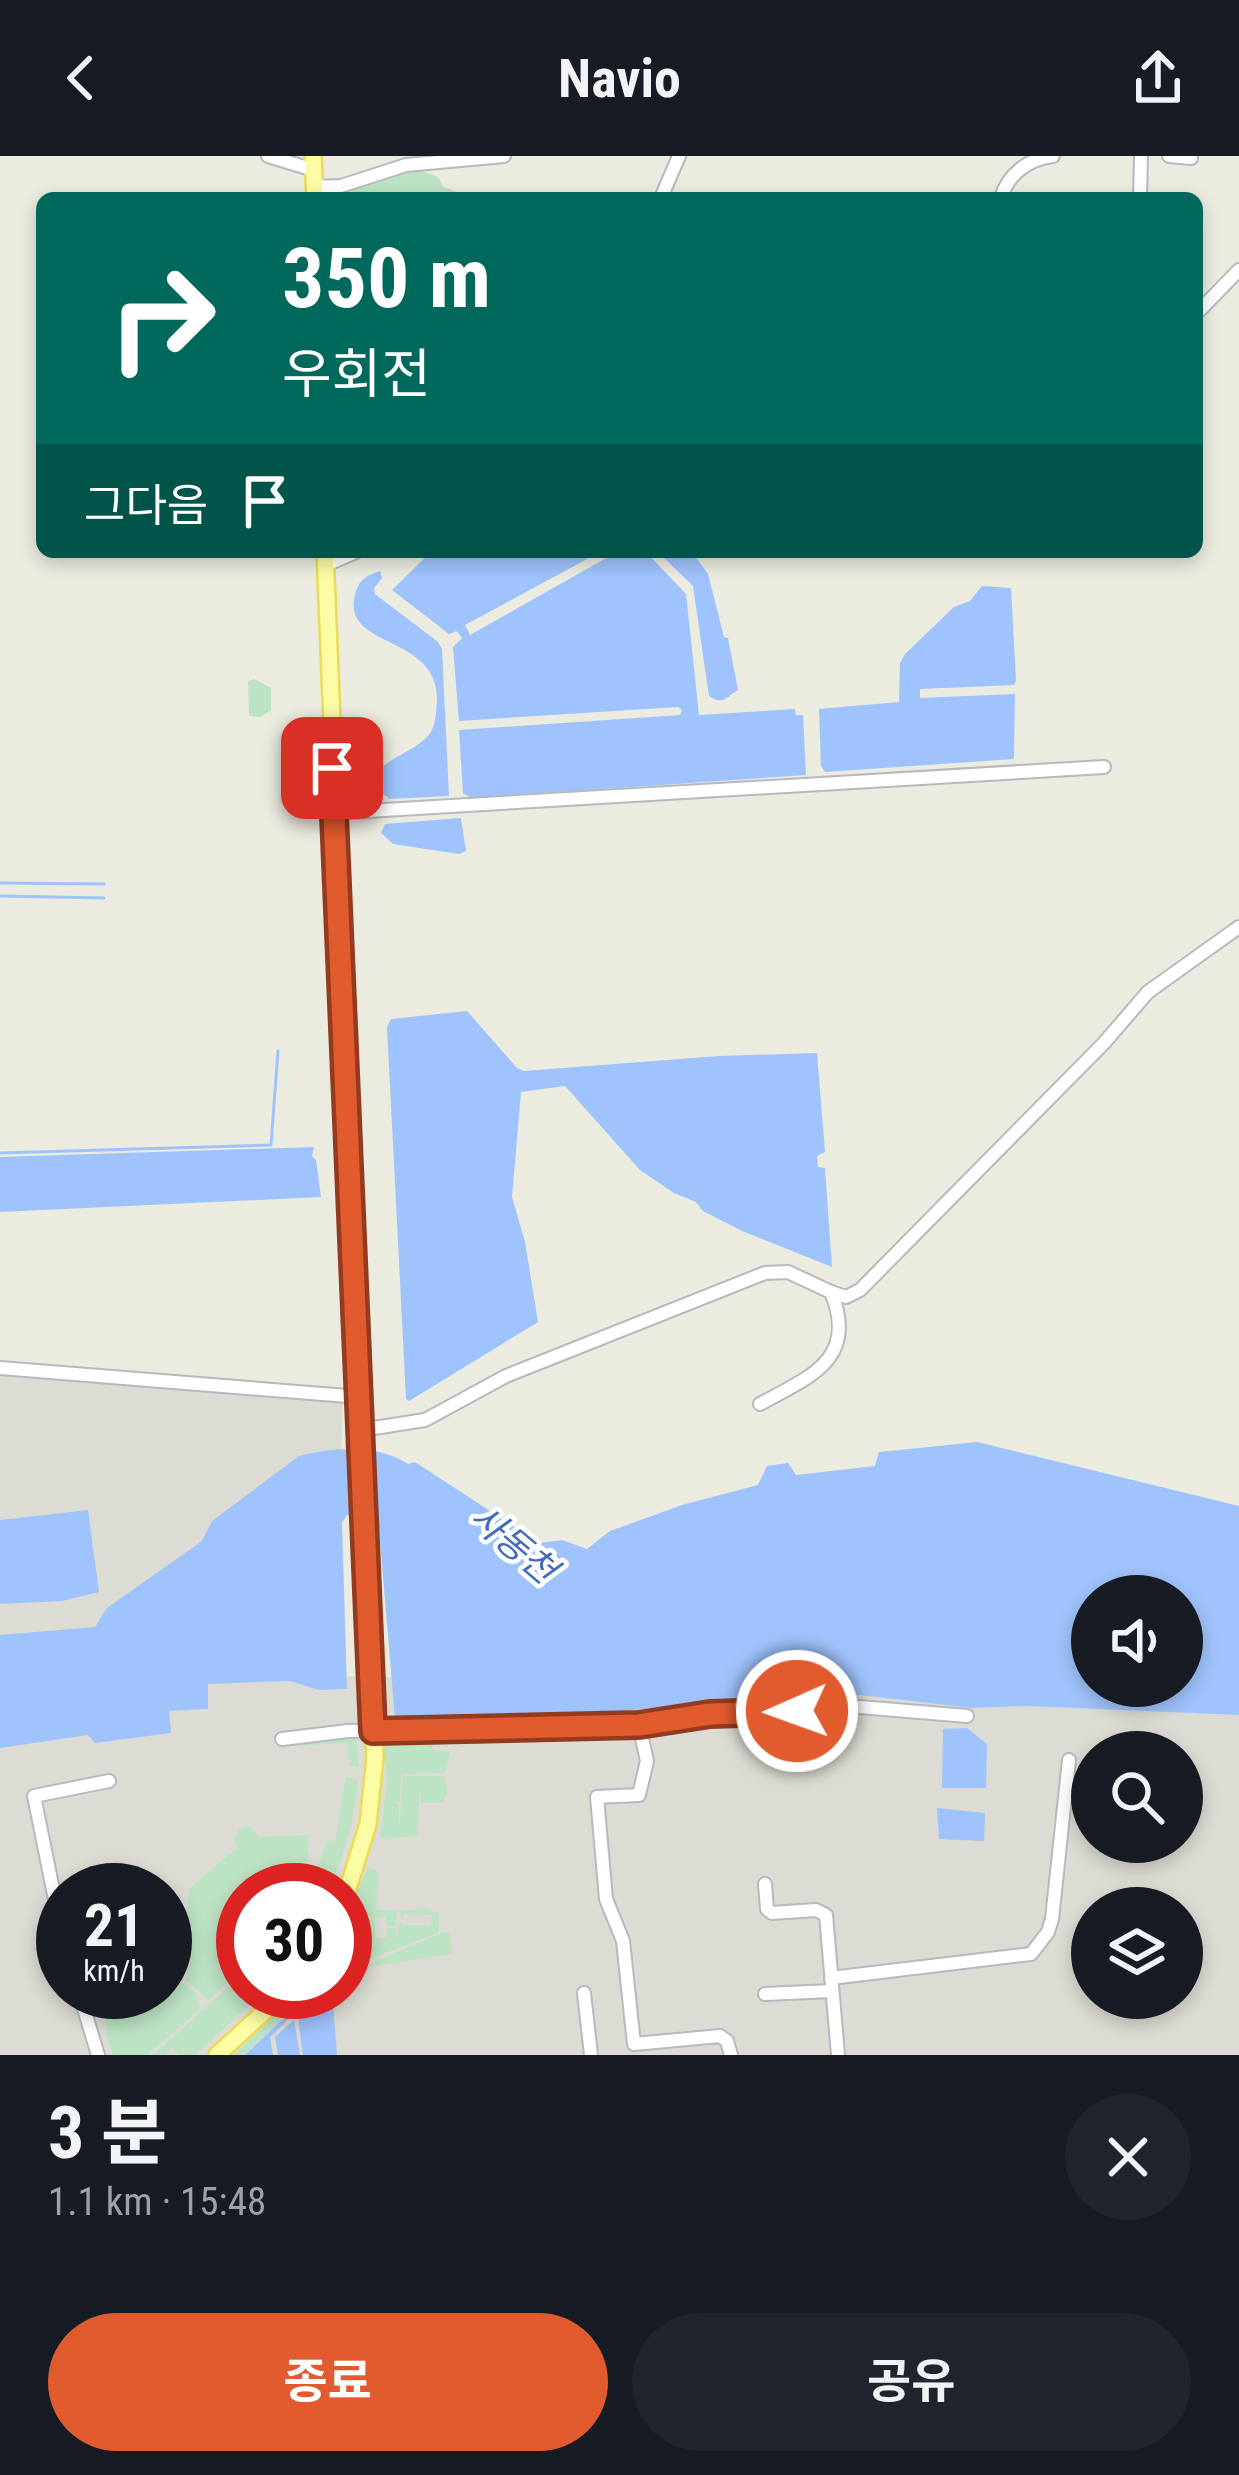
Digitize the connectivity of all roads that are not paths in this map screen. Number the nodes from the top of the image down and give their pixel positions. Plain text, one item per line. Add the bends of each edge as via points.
1 (268, 156) edge
2 (504, 156) edge
3 (679, 156) edge
4 (1053, 156) edge
5 (1141, 156) edge
6 (1169, 156) edge
7 (1192, 158) edge
8 (314, 178) edge
9 (664, 192) edge
10 (1003, 192) edge
11 (1140, 192) edge
12 (1239, 270) edge
13 (1203, 307) edge
14 (325, 558) edge
15 (1104, 767) dead end
16 (334, 813) junction
17 (1239, 927) edge
18 (831, 1292) junction
19 (0, 1368) edge
20 (360, 1397) junction
21 (760, 1404) dead end
22 (361, 1430) junction
23 (967, 1716) dead end
24 (639, 1725) junction
25 (373, 1731) junction
26 (282, 1739) dead end
27 (1069, 1760) dead end
28 (109, 1781) dead end
29 (47, 1863) edge
30 (356, 1863) edge
31 (765, 1884) dead end
32 (832, 1985) junction
33 (584, 1993) dead end
34 (765, 1994) dead end
35 (87, 2019) edge
36 (256, 2019) edge
37 (98, 2055) edge
38 (217, 2055) edge
39 (591, 2055) edge
40 (731, 2055) edge
41 (838, 2055) edge

1 - 8 street
2 - 8 street via 406,164 341,186
3 - 9 street
4 - 10 street via 1021,168
5 - 11 street
6 - 7 street
12 - 13 street
14 - 16 main road
15 - 16 street
16 - 20 main road
17 - 18 street via 1148,992 860,1290 846,1297
18 - 21 street via 840,1329 828,1361
18 - 22 street via 788,1272 764,1273 506,1376 425,1420
19 - 20 street
20 - 22 main road
22 - 25 main road
23 - 24 street via 860,1707
24 - 25 street
24 - 40 street via 647,1762 639,1795 597,1797 606,1899 623,1941 634,2044 720,2036
25 - 26 street
25 - 30 main road via 368,1824
27 - 32 street via 1052,1919 1031,1954
28 - 29 street via 34,1796
31 - 32 street via 772,1913 826,1915
32 - 34 street
32 - 41 street
33 - 39 street
35 - 37 street
36 - 38 main road

